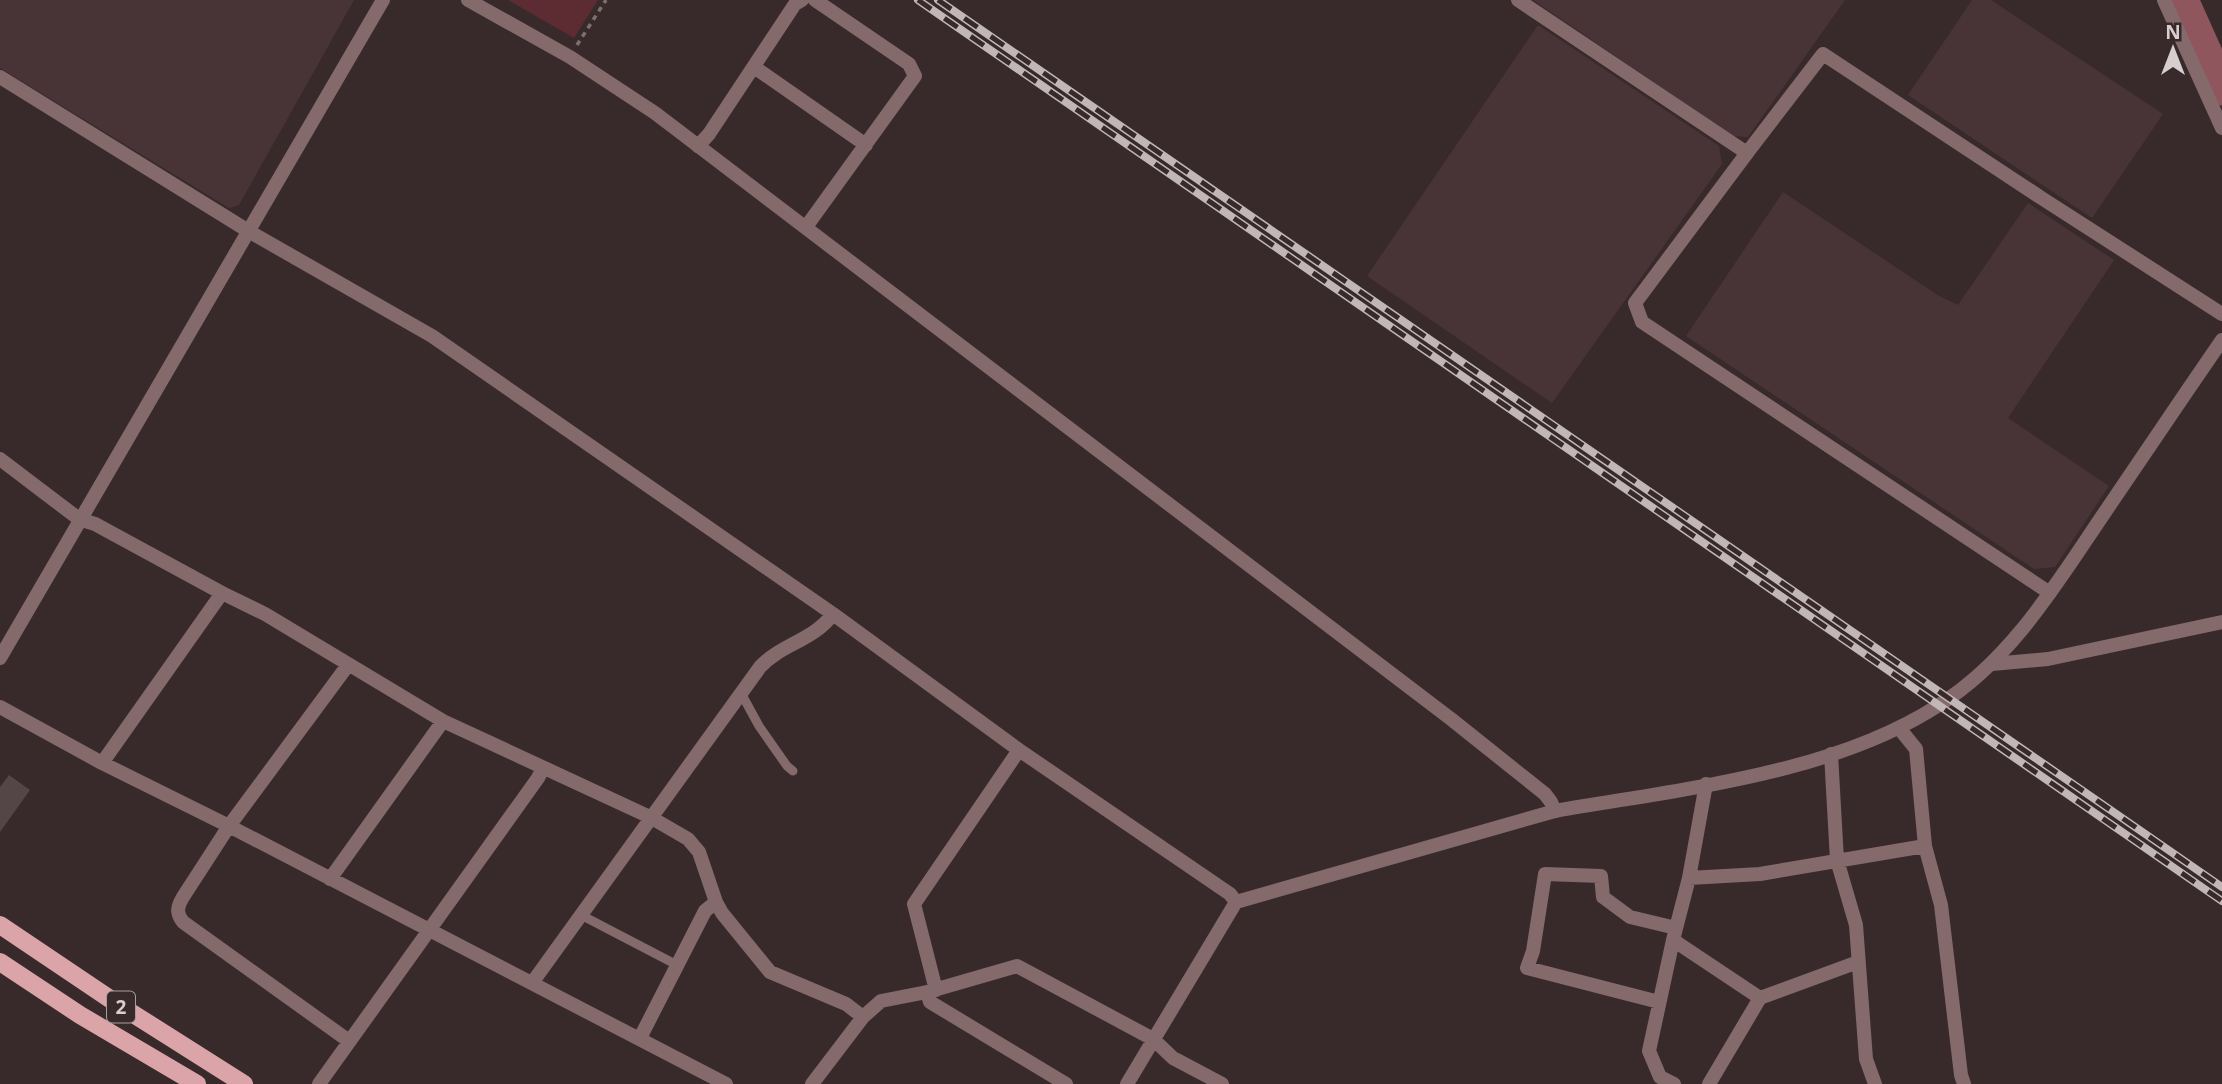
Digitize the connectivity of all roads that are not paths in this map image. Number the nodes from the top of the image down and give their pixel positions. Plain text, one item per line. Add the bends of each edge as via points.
1 (383, 0) edge
2 (468, 0) edge
3 (802, 0) edge
4 (815, 0) edge
5 (1518, 0) edge
6 (2164, 0) edge
7 (754, 67) junction
8 (0, 77) edge
9 (2222, 128) edge
10 (866, 145) junction
11 (698, 146) junction
12 (1746, 153) junction
13 (806, 227) junction
14 (250, 232) junction
15 (2222, 314) edge
16 (2222, 340) edge
17 (0, 459) edge
18 (79, 519) junction
19 (222, 593) junction
20 (2050, 593) junction
21 (833, 614) junction
22 (2222, 622) edge
23 (0, 659) edge
24 (1992, 664) junction
25 (348, 665) junction
26 (741, 693) junction
27 (0, 707) edge
28 (443, 720) junction
29 (1899, 728) junction
30 (1019, 750) junction
31 (1831, 754) junction
32 (102, 763) junction
33 (543, 768) junction
34 (793, 771) dead end
35 (1706, 784) junction
36 (1555, 811) junction
37 (650, 817) junction
38 (229, 826) junction
39 (1924, 846) junction
40 (1837, 860) junction
41 (1689, 878) junction
42 (330, 879) junction
43 (716, 902) junction
44 (1236, 902) junction
45 (581, 915) junction
46 (0, 925) edge
47 (429, 930) junction
48 (1674, 934) junction
49 (0, 962) edge
50 (1858, 962) junction
51 (677, 965) junction
52 (532, 983) junction
53 (932, 991) junction
54 (1760, 998) junction
55 (1659, 1002) junction
56 (863, 1017) junction
57 (640, 1038) junction
58 (1153, 1039) junction
59 (349, 1041) junction
60 (197, 1084) edge
61 (244, 1084) edge
62 (318, 1084) edge
63 (726, 1084) edge
64 (812, 1084) edge
65 (1066, 1084) edge
66 (1127, 1084) edge
67 (1222, 1084) edge
68 (1674, 1084) edge
69 (1709, 1084) edge
70 (1875, 1084) edge
71 (1964, 1084) edge

1 - 14 street
2 - 11 street via 570,57
3 - 7 street
4 - 10 street via 915,72
5 - 12 street
6 - 9 street
7 - 10 street
7 - 11 street
8 - 14 street
10 - 13 street
11 - 13 street
12 - 15 street via 1823,54
12 - 20 street via 1635,303 1642,322
13 - 36 street via 1451,719 1545,794
14 - 18 street
14 - 21 street via 432,336
16 - 20 street
17 - 18 street
18 - 19 street
18 - 23 street
19 - 25 street
19 - 32 street
20 - 24 street
21 - 26 street via 822,629 763,663
21 - 30 street
22 - 24 street via 2048,659
24 - 29 street via 1940,705
25 - 28 street
25 - 38 street
26 - 34 lane
26 - 37 street
27 - 32 street
28 - 33 street
28 - 42 street
29 - 31 street
29 - 39 street via 1916,749
30 - 44 street
30 - 53 street via 914,904
31 - 35 street
31 - 40 street
32 - 38 street
33 - 37 street
33 - 47 street
35 - 36 street
35 - 41 street
36 - 44 street
37 - 43 street via 696,847
37 - 45 street
38 - 42 street
38 - 59 street via 183,897 178,916
39 - 40 street
39 - 71 street via 1941,905
40 - 41 street via 1760,874
40 - 50 street via 1856,925
41 - 48 street
42 - 47 street
43 - 51 street via 705,911
43 - 56 street via 770,972 846,1004
44 - 58 street
45 - 51 lane
45 - 52 street
46 - 61 main road, 2
47 - 52 street
47 - 59 street
48 - 54 street
48 - 55 street
48 - 55 street via 1630,917 1604,897 1601,876 1545,874 1527,968
49 - 60 main road, 2
50 - 54 street
50 - 70 street via 1866,1059
51 - 57 street
52 - 57 street
53 - 56 street via 881,1001
53 - 58 street via 1017,966
53 - 65 street via 930,1002
54 - 69 street
55 - 68 street via 1649,1051 1660,1077
56 - 64 street
57 - 63 street
58 - 66 street
58 - 67 street via 1173,1058
59 - 62 street

